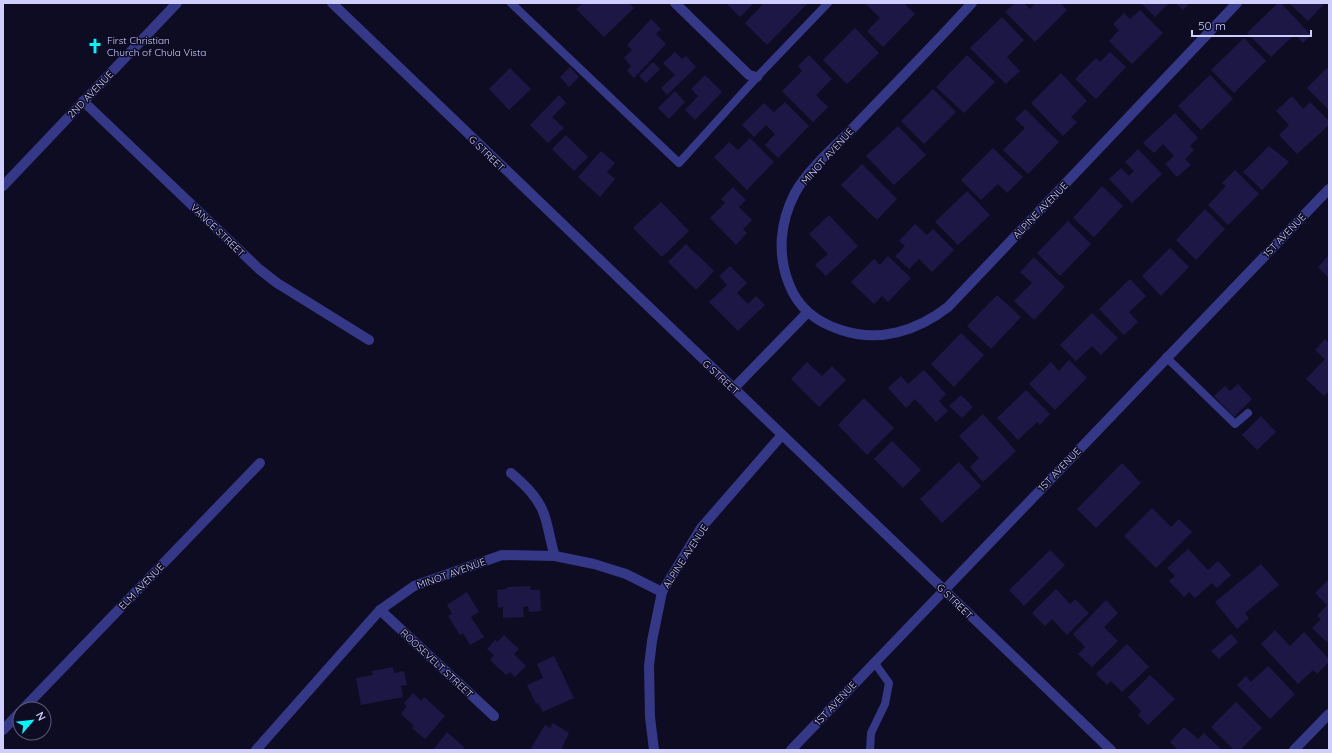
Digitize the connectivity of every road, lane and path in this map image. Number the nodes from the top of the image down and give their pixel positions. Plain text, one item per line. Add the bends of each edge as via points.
1 (177, 3) edge
2 (332, 3) edge
3 (511, 3) edge
4 (675, 3) edge
5 (828, 3) edge
6 (972, 3) edge
7 (1237, 3) edge
8 (757, 77) junction
9 (83, 101) junction
10 (3, 186) edge
11 (1329, 189) edge
12 (807, 313) junction
13 (369, 340) dead end
14 (1166, 357) junction
15 (734, 388) junction
16 (1248, 413) dead end
17 (782, 435) junction
18 (260, 463) dead end
19 (511, 473) dead end
20 (555, 556) junction
21 (943, 590) junction
22 (662, 592) junction
23 (380, 610) junction
24 (874, 662) junction
25 (31, 701) edge
26 (1329, 714) edge
27 (494, 716) dead end
28 (12, 720) edge
29 (3, 730) edge
30 (256, 750) edge
31 (654, 750) edge
32 (791, 750) edge
33 (870, 750) edge
34 (1111, 750) edge
35 (1294, 750) edge

1 - 9 street, 2ND AVENUE
2 - 15 street, G STREET
3 - 8 lane via 679,163
4 - 8 street via 749,75
5 - 8 lane
6 - 12 street, MINOT AVENUE via 837,144 795,192 785,217 782,259 793,295
7 - 12 street, ALPINE AVENUE via 948,307 907,330 876,336 840,330
9 - 10 street, 2ND AVENUE
9 - 13 street, VANCE STREET via 259,269 277,283
11 - 14 street, 1ST AVENUE
12 - 15 street
14 - 16 lane via 1235,424
14 - 21 street, 1ST AVENUE
15 - 17 street, G STREET
17 - 21 street, G STREET
17 - 22 street, ALPINE AVENUE via 701,528
18 - 25 street, ELM AVENUE
19 - 20 street via 527,487 544,514
20 - 22 street, MINOT AVENUE via 626,574
20 - 23 street, MINOT AVENUE via 502,555 414,586
21 - 24 street, 1ST AVENUE
21 - 34 street, G STREET
22 - 31 street, ALPINE AVENUE via 652,641 650,666 650,717
23 - 27 street, ROOSEVELT STREET
23 - 30 street, MINOT AVENUE
24 - 32 street, 1ST AVENUE
24 - 33 lane via 890,684 885,704 871,733
26 - 35 street
28 - 29 street

